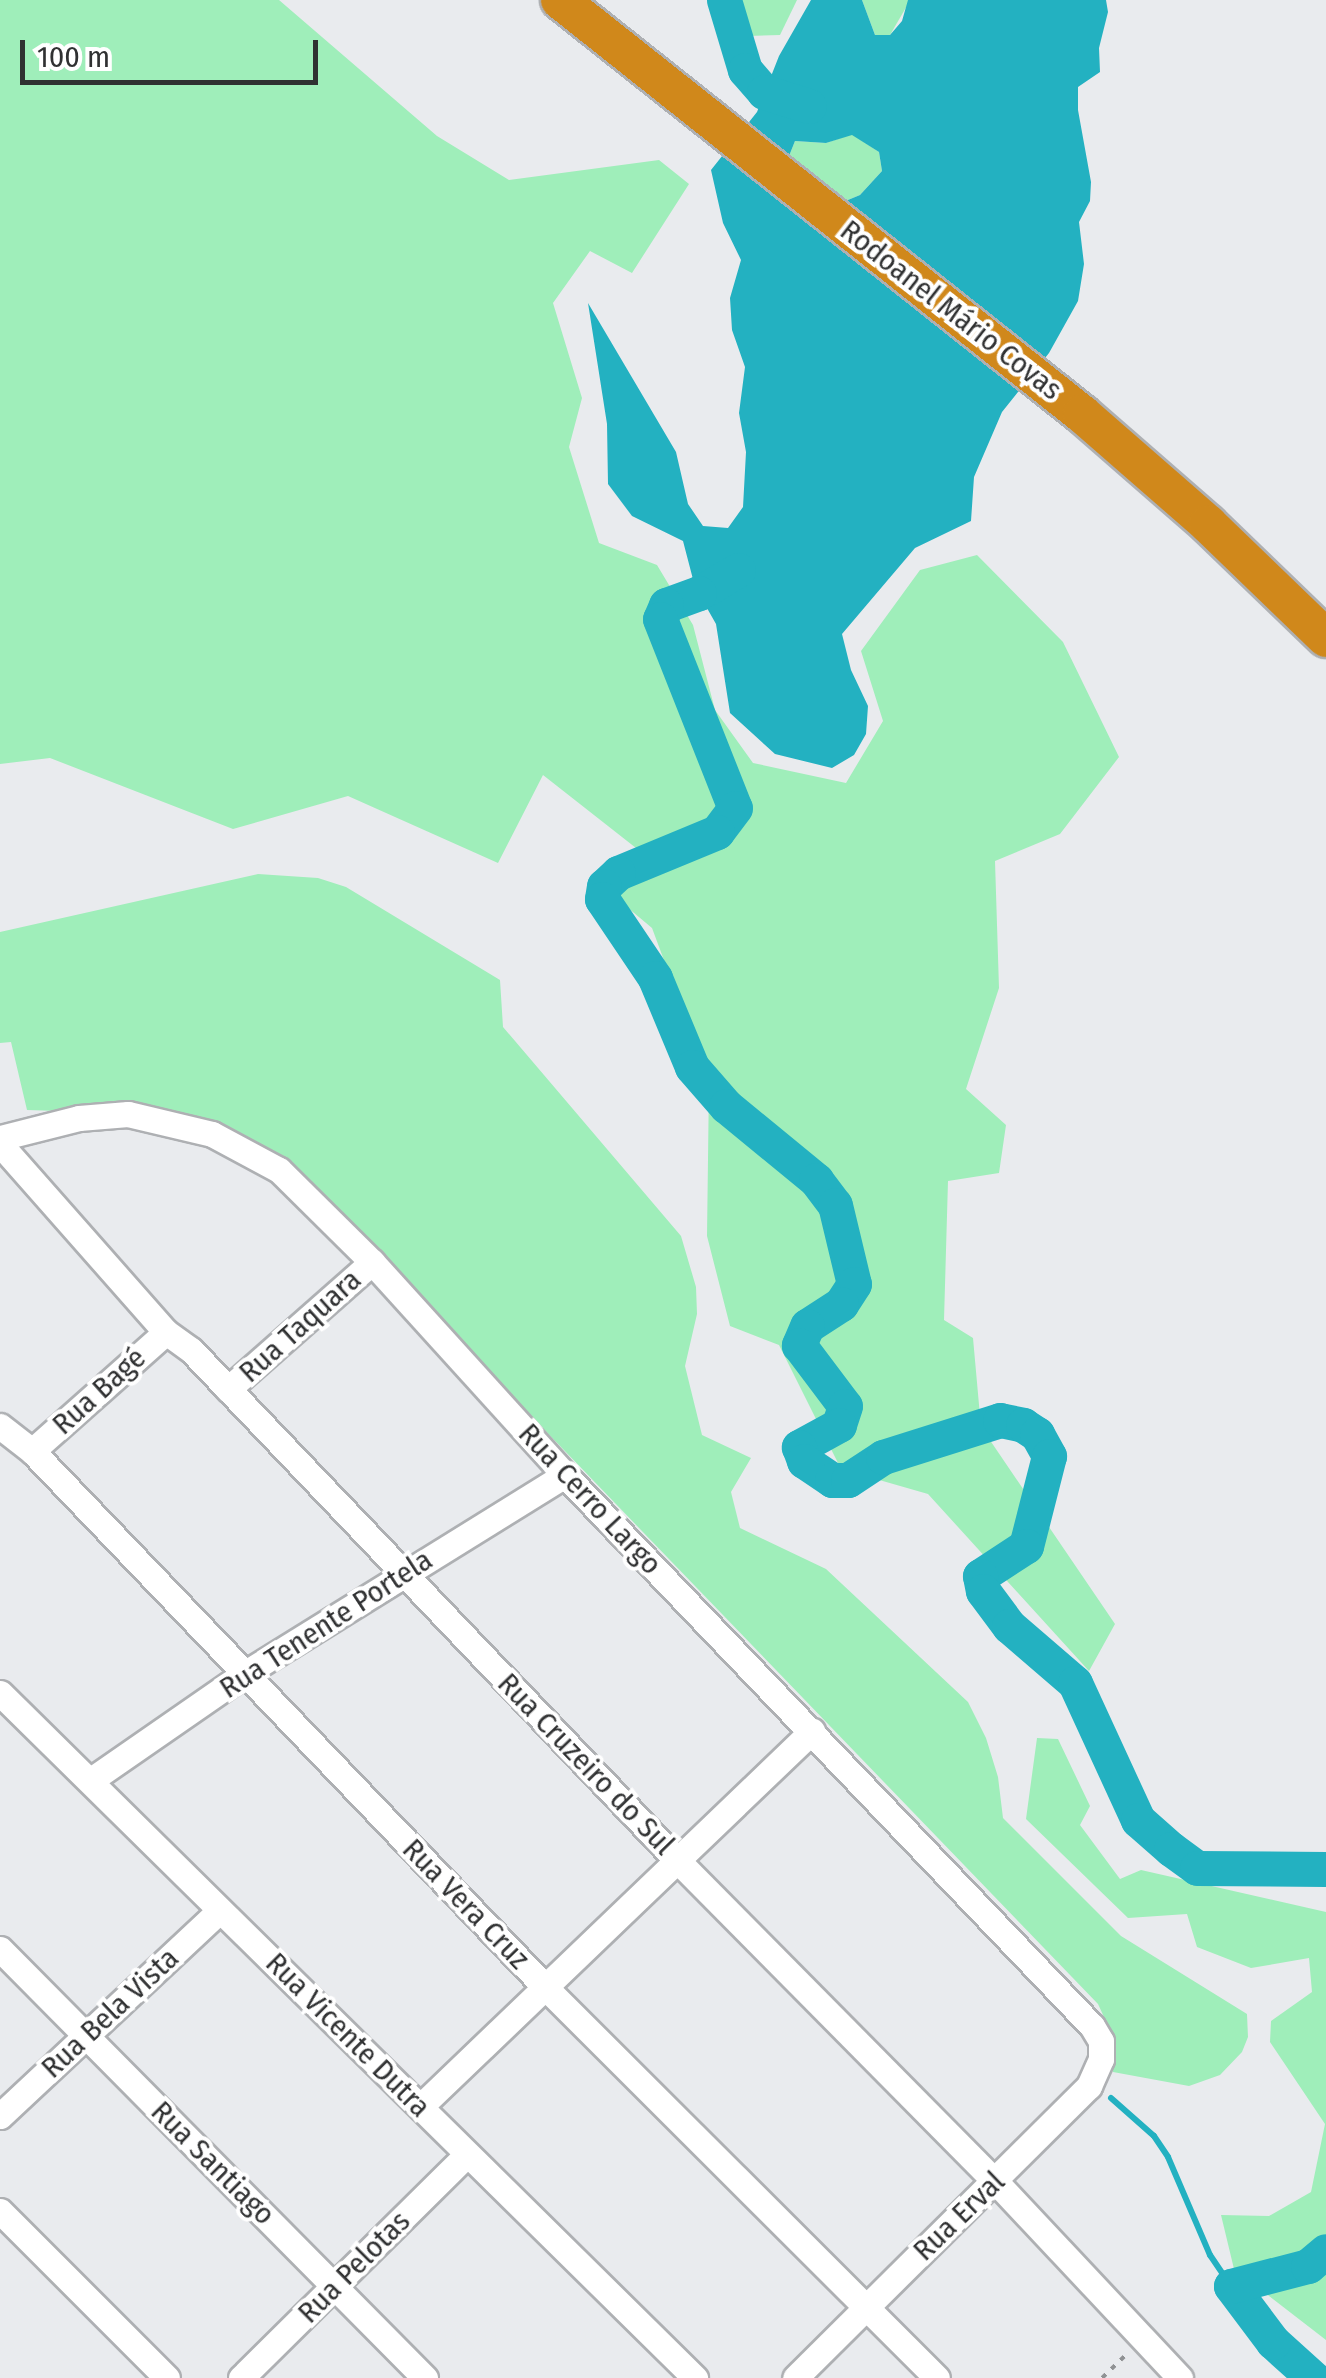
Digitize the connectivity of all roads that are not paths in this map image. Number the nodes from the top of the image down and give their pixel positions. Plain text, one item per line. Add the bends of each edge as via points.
1 (560, 0) edge
2 (1326, 638) edge
3 (0, 1141) edge
4 (372, 1262) junction
5 (166, 1332) junction
6 (228, 1390) junction
7 (0, 1426) edge
8 (32, 1451) junction
9 (565, 1474) junction
10 (403, 1574) junction
11 (244, 1674) junction
12 (0, 1694) edge
13 (812, 1730) junction
14 (90, 1780) junction
15 (678, 1860) junction
16 (220, 1910) junction
17 (0, 1949) edge
18 (546, 1988) junction
19 (87, 2036) junction
20 (1101, 2042) joint
21 (420, 2106) junction
22 (0, 2116) edge
23 (466, 2155) junction
24 (996, 2182) junction
25 (0, 2211) edge
26 (336, 2287) junction
27 (868, 2304) junction
28 (167, 2378) edge
29 (241, 2378) edge
30 (425, 2378) edge
31 (695, 2378) edge
32 (795, 2378) edge
33 (937, 2378) edge
34 (1180, 2378) edge

1 - 2 highway, Rodoanel Mário Covas via 1082,414
3 - 4 street, Rua Cerro Largo via 79,1118 128,1114 178,1122 238,1144 279,1170
3 - 5 street, Rua Cruzeiro do Sul
4 - 6 street, Rua Taquara
4 - 9 street, Rua Cerro Largo
5 - 6 street, Rua Cruzeiro do Sul
5 - 8 street, Rua Bagé
6 - 10 street, Rua Cruzeiro do Sul
7 - 8 street, Rua Vera Cruz
8 - 11 street, Rua Vera Cruz
9 - 10 street, Rua Tenente Portela
9 - 13 street, Rua Cerro Largo
10 - 11 street, Rua Tenente Portela
10 - 15 street, Rua Cruzeiro do Sul
11 - 14 street, Rua Tenente Portela
11 - 18 street, Rua Vera Cruz
12 - 14 street, Rua Vicente Dutra
13 - 15 street
13 - 20 street, Rua Cerro Largo via 1070,1999
14 - 16 street, Rua Vicente Dutra
15 - 18 street
15 - 24 street, Rua Cruzeiro do Sul
16 - 19 street, Rua Bela Vista
16 - 21 street, Rua Vicente Dutra
17 - 19 street, Rua Santiago
18 - 21 street
18 - 27 street, Rua Vera Cruz
19 - 22 street, Rua Bela Vista
19 - 26 street, Rua Santiago
20 - 24 street, Rua Erval via 1088,2086
21 - 23 street, Rua Vicente Dutra
23 - 26 street, Rua Pelotas
23 - 31 street, Rua Vicente Dutra
24 - 27 street, Rua Erval
24 - 34 street, Rua Cruzeiro do Sul
25 - 28 street
26 - 29 street, Rua Pelotas
26 - 30 street, Rua Santiago
27 - 32 street, Rua Erval
27 - 33 street, Rua Vera Cruz

